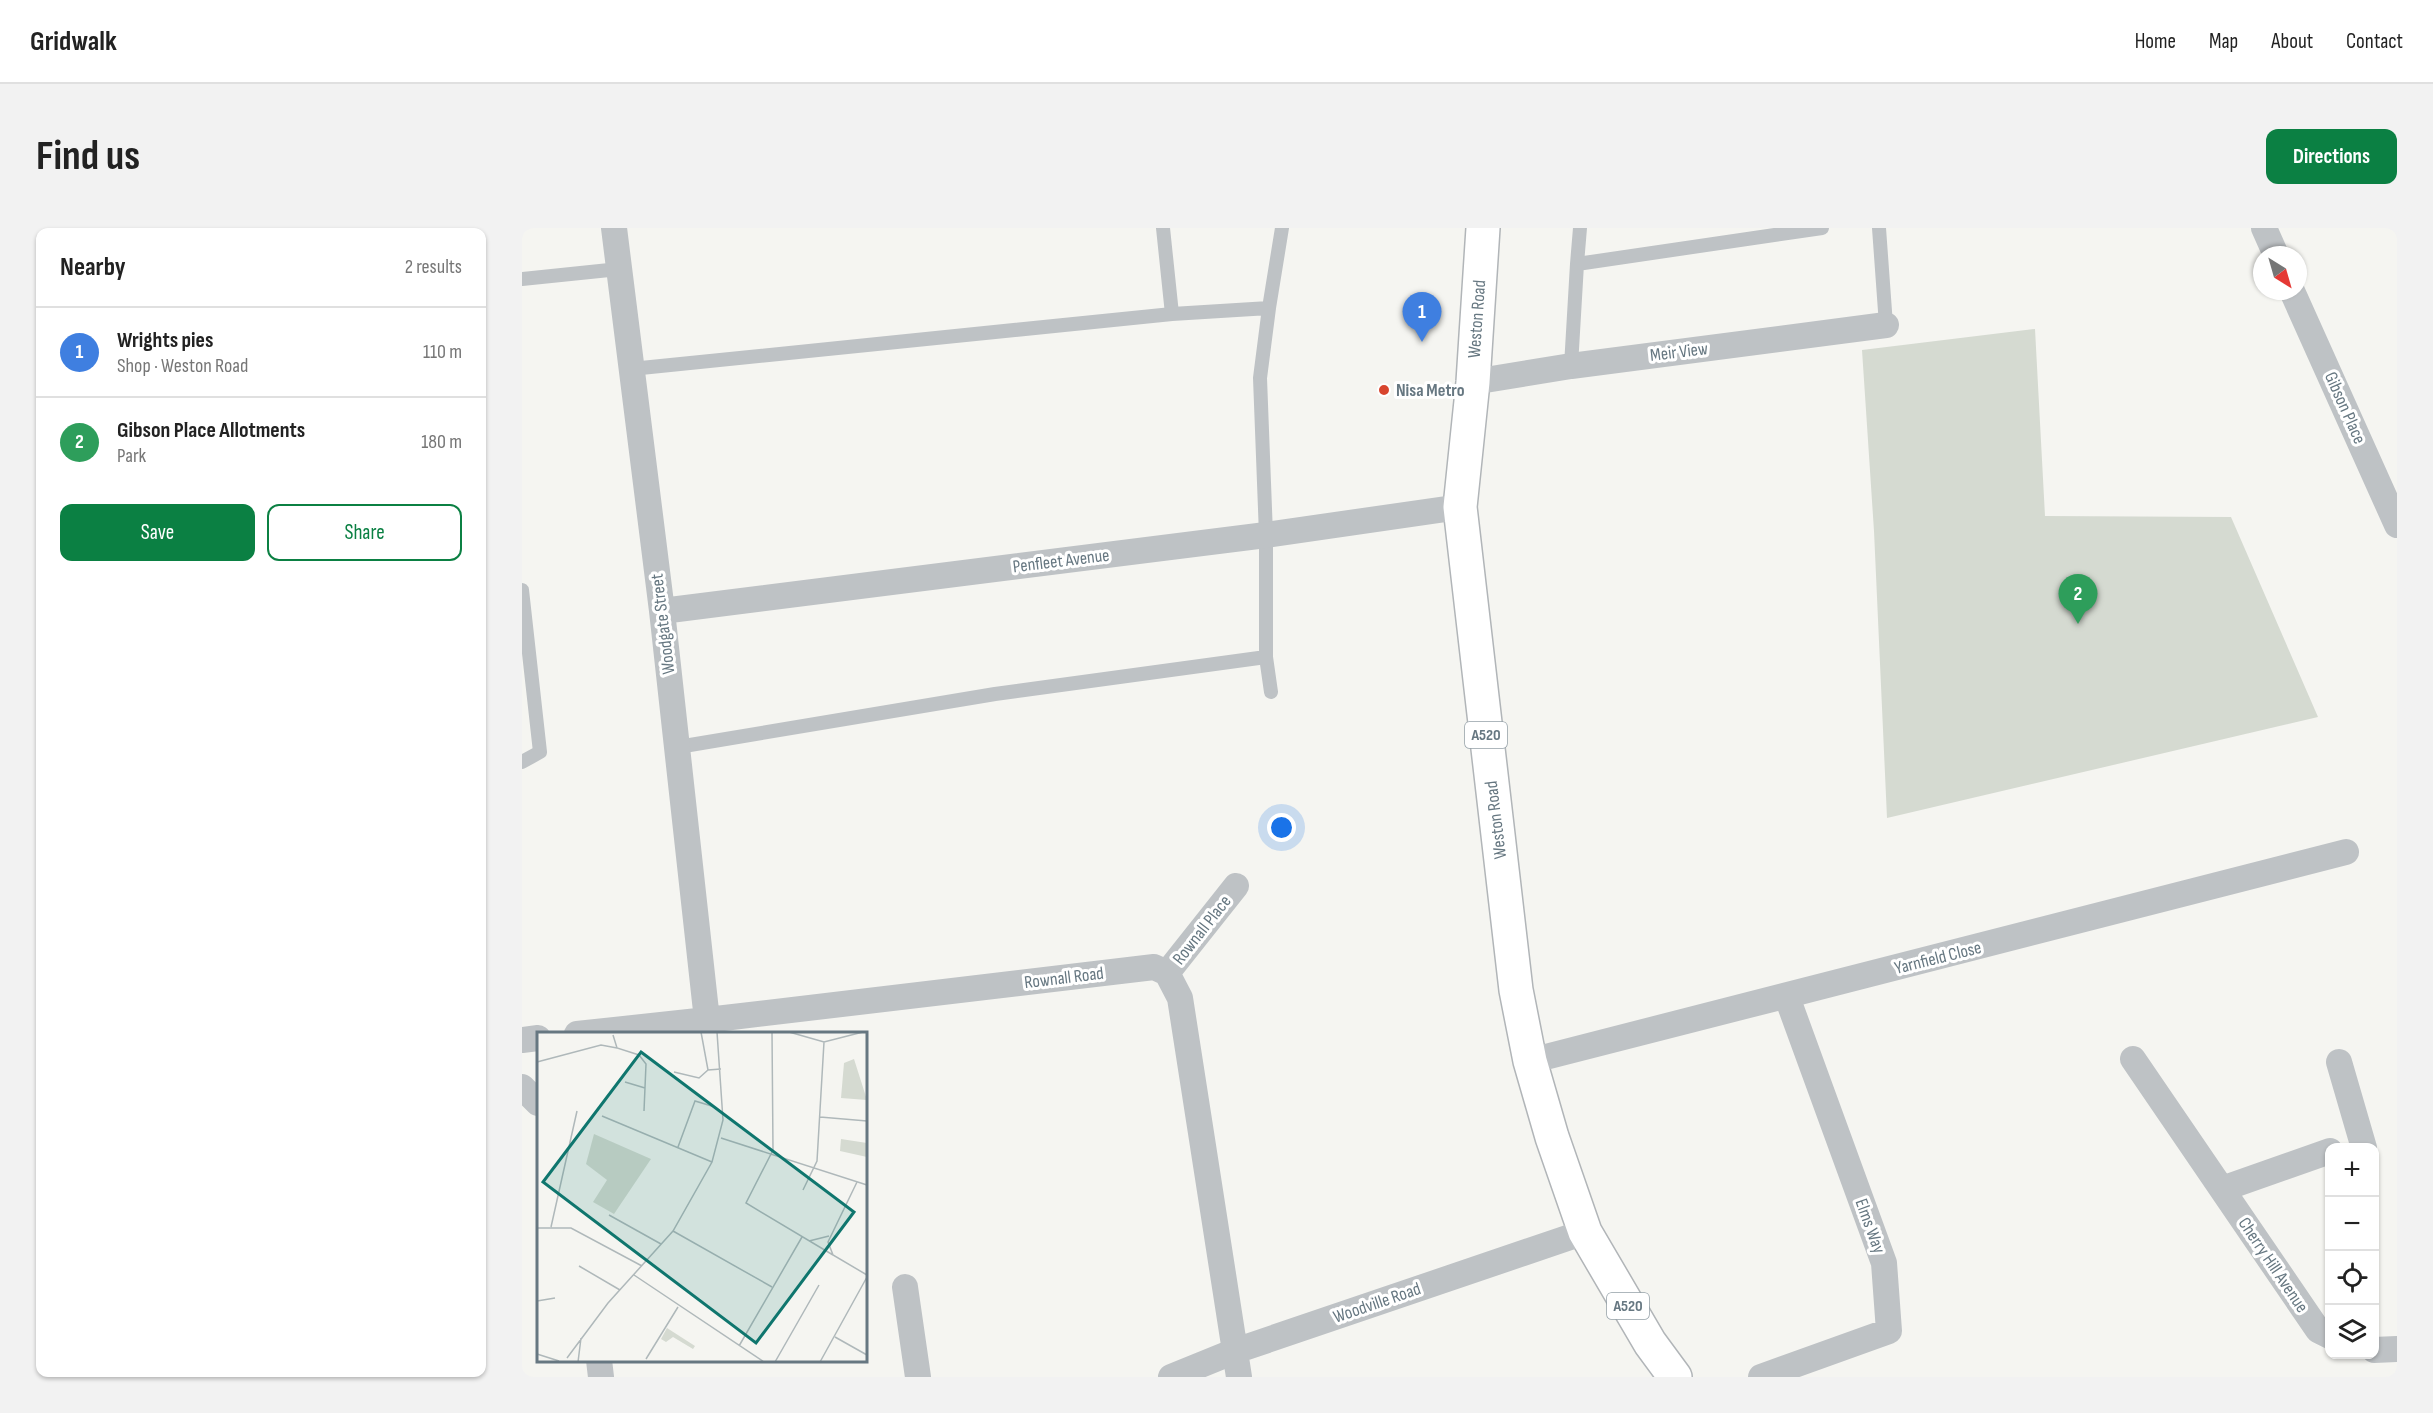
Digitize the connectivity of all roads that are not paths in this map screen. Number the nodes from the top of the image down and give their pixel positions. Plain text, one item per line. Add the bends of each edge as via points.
1 (614, 228) edge
2 (1163, 228) edge
3 (1282, 228) edge
4 (1483, 228) edge
5 (1580, 228) edge
6 (1822, 228) edge
7 (1879, 228) edge
8 (2264, 228) edge
9 (2272, 246) edge
10 (1577, 264) junction
11 (619, 268) junction
12 (522, 279) edge
13 (2296, 300) edge
14 (1269, 308) junction
15 (1172, 314) junction
16 (1886, 325) joint
17 (1571, 366) junction
18 (631, 369) junction
19 (1473, 382) junction
20 (1460, 507) junction
21 (2397, 525) edge
22 (1266, 535) junction
23 (522, 590) edge
24 (662, 611) junction
25 (1266, 657) junction
26 (1271, 692) dead end
27 (678, 747) junction
28 (522, 762) edge
29 (2346, 852) dead end
30 (1236, 886) dead end
31 (1167, 973) junction
32 (1787, 997) junction
33 (707, 1020) junction
34 (651, 1029) edge
35 (607, 1032) edge
36 (537, 1038) edge
37 (522, 1040) edge
38 (2133, 1059) dead end
39 (1530, 1061) junction
40 (2339, 1062) dead end
41 (522, 1087) edge
42 (537, 1102) edge
43 (2355, 1143) edge
44 (2325, 1153) edge
45 (2222, 1189) junction
46 (1585, 1232) junction
47 (905, 1287) dead end
48 (2325, 1334) edge
49 (2397, 1349) edge
50 (2379, 1350) edge
51 (1235, 1352) junction
52 (598, 1362) edge
53 (601, 1377) edge
54 (918, 1377) edge
55 (1171, 1377) edge
56 (1239, 1377) edge
57 (1675, 1377) edge
58 (1761, 1377) edge

1 - 11 street, Woodgate Street
2 - 15 lane
3 - 14 lane
4 - 19 highway, Weston Road / A520
5 - 10 lane
6 - 10 lane
7 - 16 lane
8 - 9 street
10 - 17 lane
11 - 12 lane
11 - 18 street, Woodgate Street
13 - 21 street, Gibson Place
14 - 15 lane
14 - 22 lane via 1260,378
15 - 18 lane
16 - 17 street, Meir View
17 - 19 street, Meir View
18 - 24 street, Woodgate Street
19 - 20 highway, Weston Road / A520
20 - 22 street, Penfleet Avenue
20 - 39 highway, Weston Road / A520 via 1515,978
22 - 24 street, Penfleet Avenue
22 - 25 lane
23 - 28 lane via 540,752
24 - 27 street, Woodgate Street
25 - 26 lane
25 - 27 lane via 995,694
27 - 33 street, Woodgate Street
29 - 32 street, Yarnfield Close
30 - 31 street, Rownall Place
31 - 33 street, Rownall Road via 1154,967
31 - 51 street via 1180,998
32 - 39 street, Yarnfield Close
32 - 58 street, Elms Way via 1884,1263 1889,1331
33 - 34 street, Rownall Road
34 - 35 street, Rownall Road
36 - 37 street
38 - 45 street, Cherry Hill Avenue
39 - 46 highway, Weston Road / A520
40 - 43 street
41 - 42 street
44 - 45 street
45 - 48 street, Cherry Hill Avenue via 2318,1330
46 - 51 street, Woodville Road
46 - 57 highway, Weston Road / A520 via 1650,1343
47 - 54 street
49 - 50 street
51 - 55 street, Woodville Road
51 - 56 street
52 - 53 street

